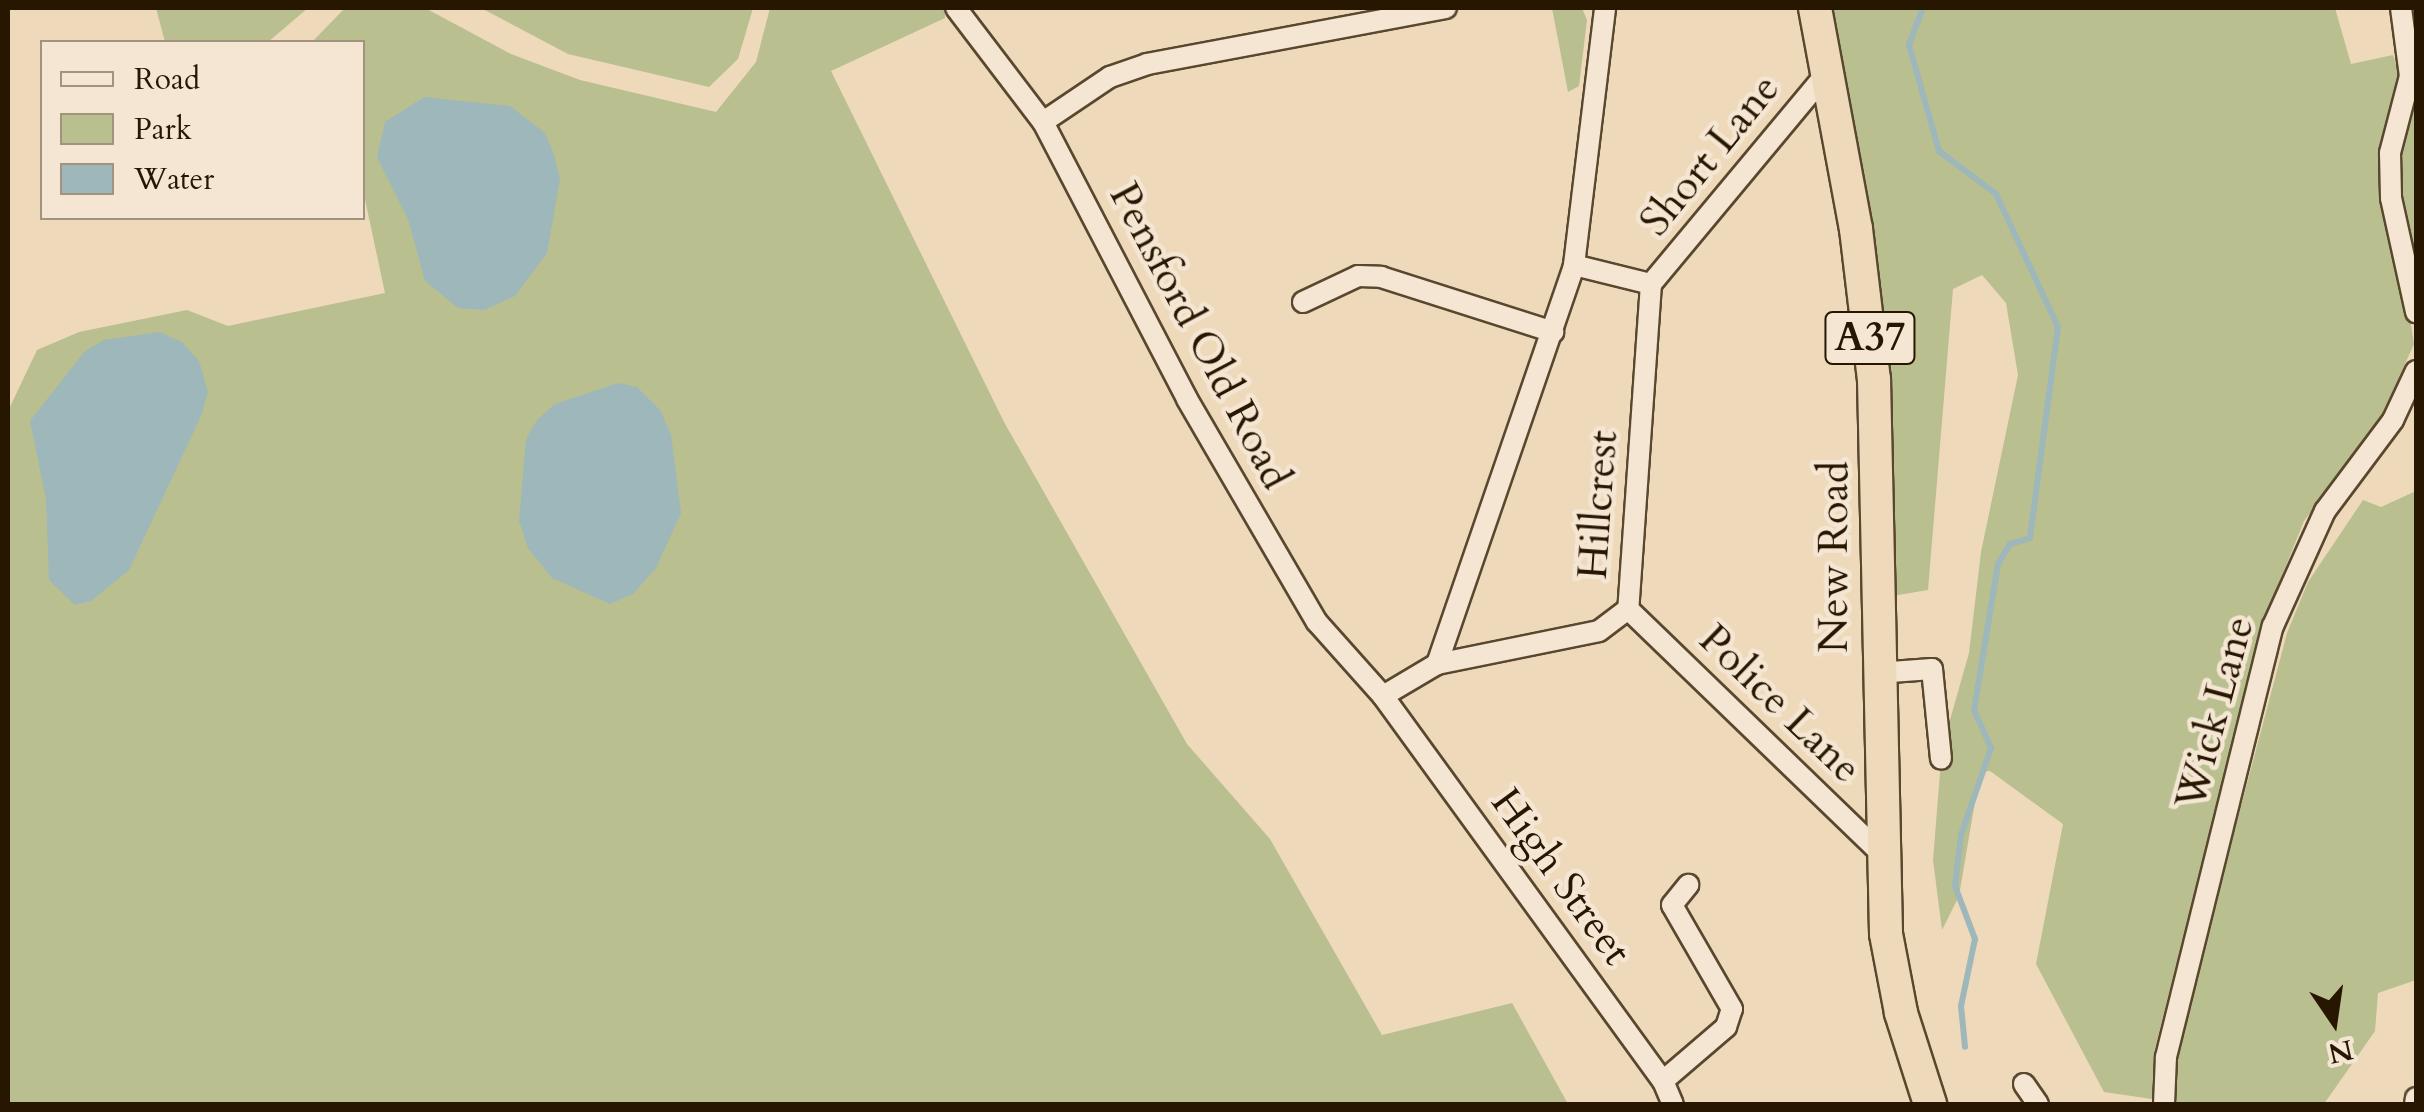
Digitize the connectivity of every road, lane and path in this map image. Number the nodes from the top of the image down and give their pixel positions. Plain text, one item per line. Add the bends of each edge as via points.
1 (956, 8) edge
2 (1446, 8) edge
3 (1606, 8) edge
4 (1815, 8) edge
5 (2402, 8) edge
6 (1827, 73) junction
7 (1043, 122) junction
8 (1574, 265) junction
9 (1651, 284) junction
10 (1303, 302) dead end
11 (2416, 312) edge
12 (1552, 332) junction
13 (2416, 370) edge
14 (1628, 609) junction
15 (1437, 664) junction
16 (1877, 673) junction
17 (1383, 696) junction
18 (1941, 759) dead end
19 (1880, 852) junction
20 (1688, 885) dead end
21 (1663, 1080) junction
22 (2024, 1084) dead end
23 (1673, 1104) edge
24 (1930, 1104) edge
25 (2038, 1104) edge
26 (2164, 1104) edge

1 - 7 street, Pensford Old Road
2 - 7 street via 1146,64 1110,76
3 - 8 street, Hillcrest
4 - 6 highway, New Road / A37
5 - 11 street via 2410,76 2390,153 2391,198
6 - 9 street, Short Lane
6 - 16 highway, New Road / A37 via 1874,379
7 - 17 street, Pensford Old Road via 1186,399 1316,622
8 - 9 street
8 - 12 street, Hillcrest
9 - 14 street, Hillcrest
10 - 12 street via 1358,276 1381,277
12 - 15 street, Hillcrest
13 - 26 street, Wick Lane via 2393,420 2325,511 2273,626 2166,1057
14 - 15 street, Hillcrest via 1599,631
14 - 19 street, Police Lane
15 - 17 street, Hillcrest
16 - 18 street via 1932,669
16 - 19 highway, New Road / A37
17 - 21 street, High Street
19 - 24 highway, New Road / A37 via 1894,983
20 - 21 street via 1672,905 1732,1010 1726,1027
21 - 23 street, High Street
22 - 25 street

